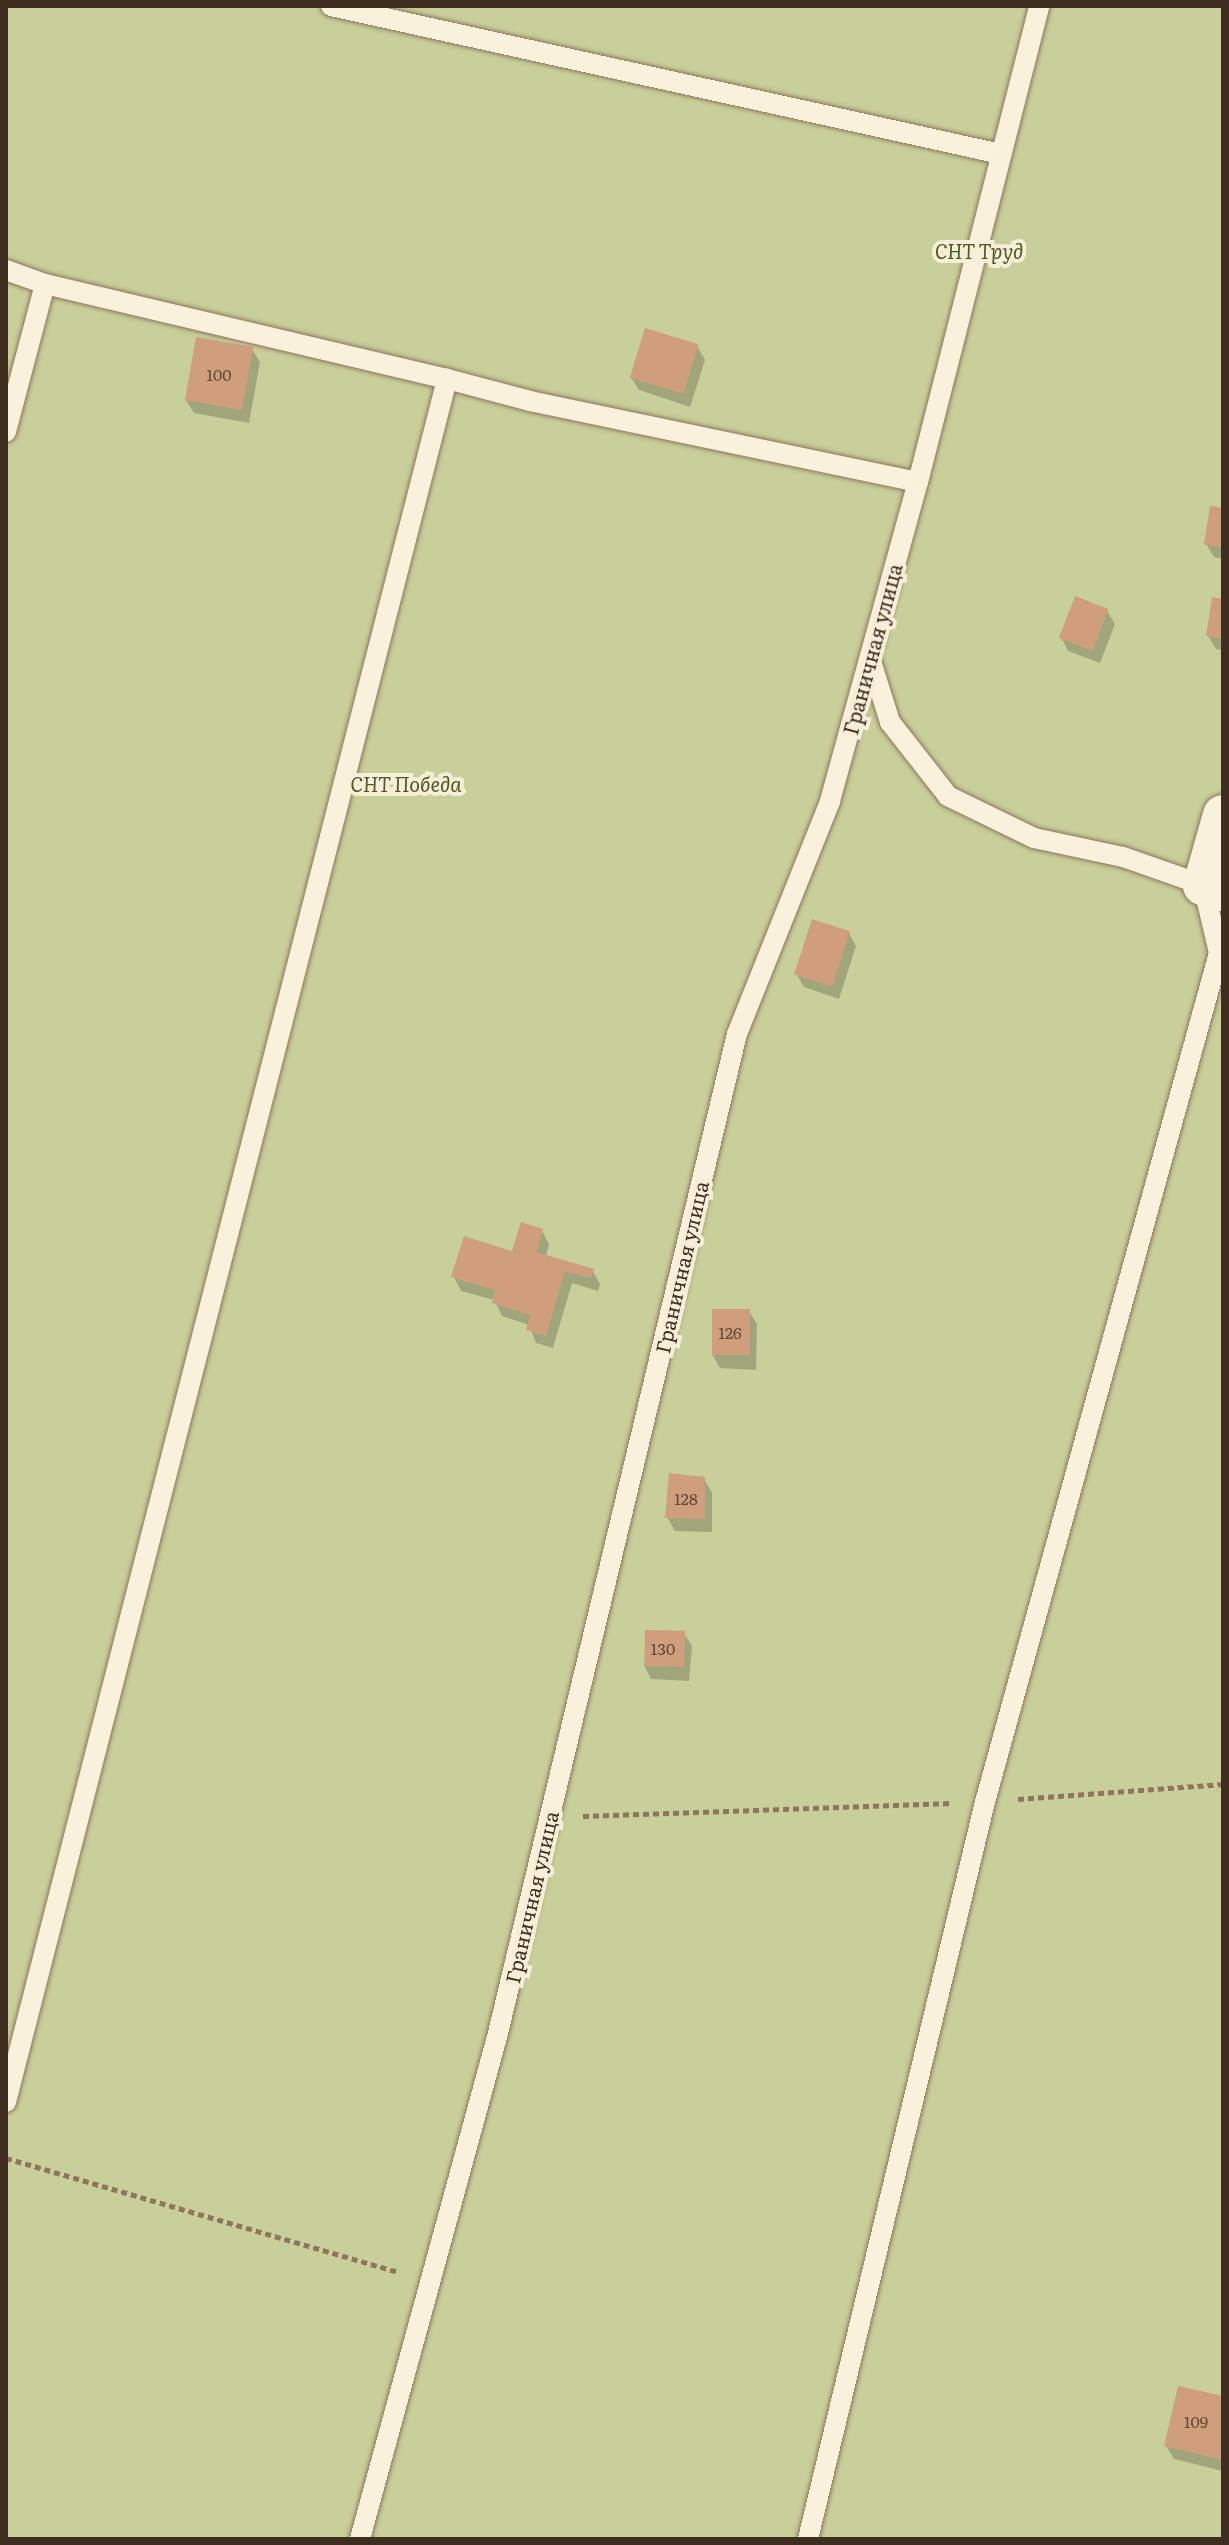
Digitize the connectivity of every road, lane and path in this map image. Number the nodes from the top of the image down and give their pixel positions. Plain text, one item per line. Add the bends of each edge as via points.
1 (331, 6) edge
2 (1039, 6) edge
3 (1001, 154) junction
4 (6, 270) edge
5 (45, 284) junction
6 (447, 379) junction
7 (6, 432) edge
8 (918, 482) junction
9 (870, 658) junction
10 (1223, 815) edge
11 (1213, 888) edge
12 (1223, 1784) edge
13 (985, 1802) junction
14 (550, 1817) junction
15 (6, 2102) edge
16 (6, 2158) edge
17 (431, 2282) junction
18 (360, 2539) edge
19 (808, 2539) edge

1 - 3 lane
2 - 3 lane, Граничная улица
3 - 8 lane, Граничная улица
4 - 5 lane
5 - 6 lane
5 - 7 lane
6 - 8 lane
6 - 15 lane
8 - 9 lane, Граничная улица
9 - 11 lane via 890,722 948,796 1034,838 1123,857
9 - 14 lane, Граничная улица via 830,801 737,1034
10 - 11 street
11 - 13 lane via 1219,953
12 - 13 path
13 - 14 path
13 - 19 lane
14 - 17 lane, Граничная улица
16 - 17 path
17 - 18 lane, Граничная улица

